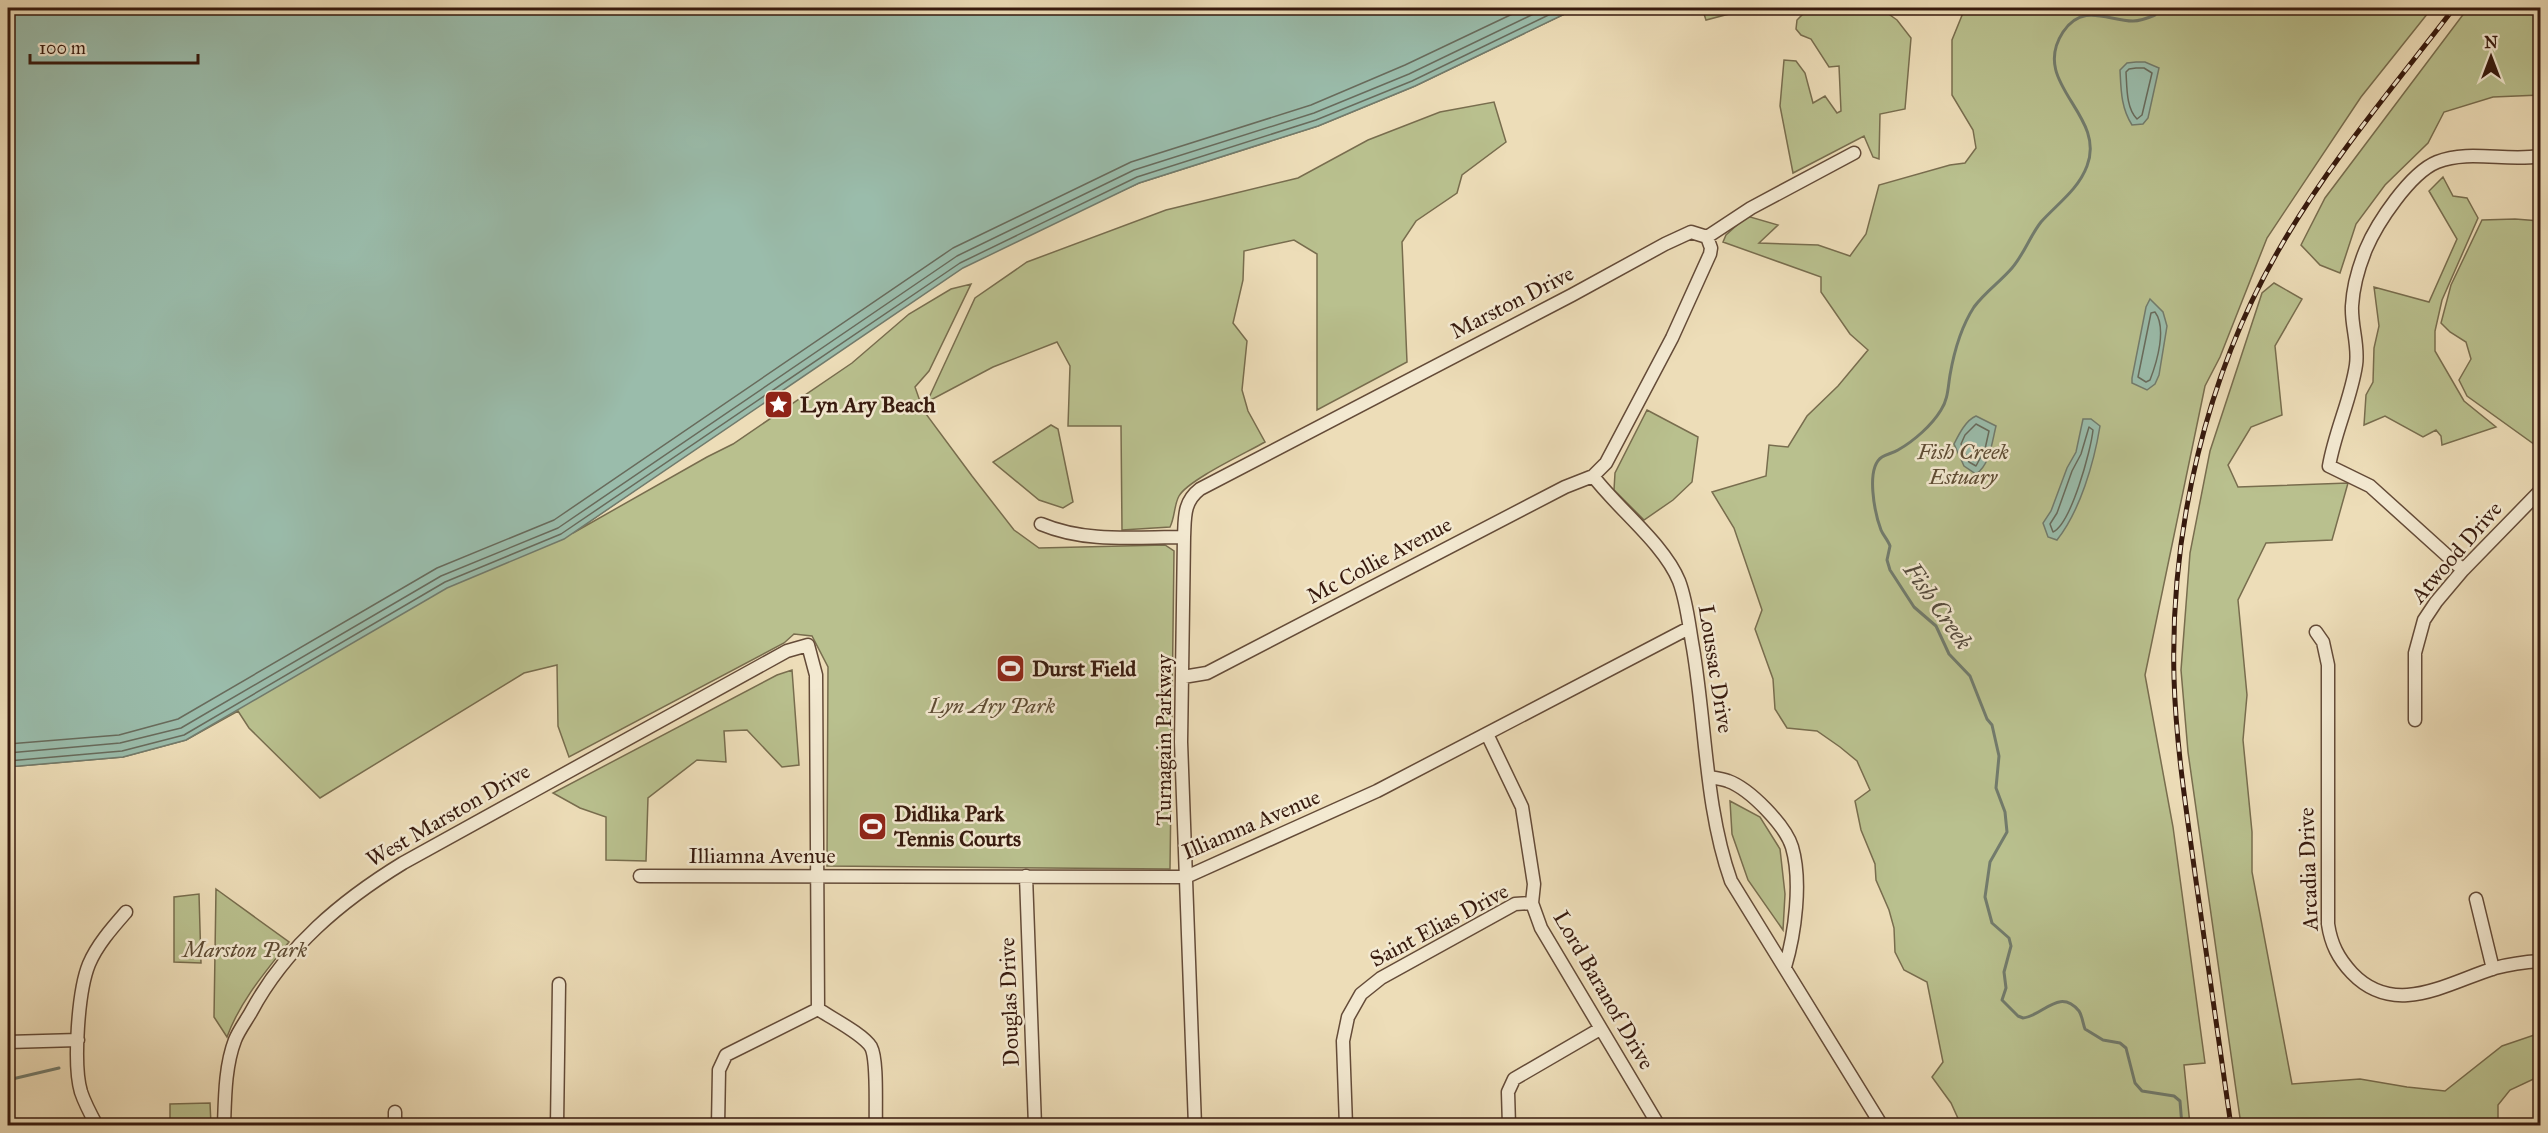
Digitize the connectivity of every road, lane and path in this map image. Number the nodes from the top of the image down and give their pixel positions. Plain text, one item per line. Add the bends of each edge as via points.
1 (1854, 153) dead end
2 (2541, 156) edge
3 (1707, 237) junction
4 (1593, 476) junction
5 (2541, 491) edge
6 (1188, 500) joint
7 (1041, 524) dead end
8 (1184, 537) junction
9 (2463, 570) junction
10 (1689, 628) junction
11 (2316, 632) dead end
12 (1183, 677) junction
13 (2415, 720) dead end
14 (1487, 734) junction
15 (1710, 777) junction
16 (640, 876) dead end
17 (817, 876) junction
18 (1026, 876) junction
19 (1186, 877) junction
20 (2476, 899) dead end
21 (1532, 903) junction
22 (126, 912) dead end
23 (2541, 961) edge
24 (1785, 967) junction
25 (2493, 969) junction
26 (559, 984) dead end
27 (818, 1009) junction
28 (1600, 1029) junction
29 (78, 1040) junction
30 (8, 1042) edge
31 (97, 1125) edge
32 (224, 1125) edge
33 (557, 1125) edge
34 (718, 1125) edge
35 (876, 1125) edge
36 (1035, 1125) edge
37 (1195, 1125) edge
38 (1346, 1125) edge
39 (1509, 1125) edge
40 (1659, 1125) edge
41 (1882, 1125) edge

1 - 3 street via 1750,208
2 - 9 street via 2466,156 2435,163 2411,181 2374,232 2360,267 2352,305 2354,378 2329,466 2370,486
3 - 4 street via 1710,254 1672,338 1606,463
3 - 6 street, Marston Drive via 1692,232 1665,244 1206,486
4 - 10 street, Loussac Drive via 1670,565 1683,593
4 - 12 street, Mc Collie Avenue via 1207,673
5 - 9 street, Atwood Drive
6 - 8 street, Turnagain Parkway
7 - 8 street via 1077,536 1098,538
8 - 12 street, Turnagain Parkway
9 - 13 street, Atwood Drive via 2436,602 2420,630 2415,653
10 - 14 street, Illiamna Avenue
10 - 15 street, Loussac Drive
11 - 25 street, Arcadia Drive via 2323,642 2328,665 2328,924 2334,949 2357,978 2394,995 2426,993
12 - 19 street, Turnagain Parkway
14 - 19 street, Illiamna Avenue via 1329,814
14 - 21 street, Lord Baranof Drive via 1526,820 1534,884
15 - 24 street, Loussac Drive via 1720,843 1731,881
15 - 24 street via 1744,790 1789,839 1794,867 1795,932
16 - 17 street, Illiamna Avenue
17 - 18 street, Illiamna Avenue
17 - 27 street
17 - 32 street, West Marston Drive via 816,675 808,645 787,651 403,863 338,908 284,961 235,1040 227,1077
18 - 19 street, Illiamna Avenue
18 - 36 street, Douglas Drive
19 - 37 street, Turnagain Parkway
20 - 25 street
21 - 28 street, Lord Baranof Drive via 1541,928
21 - 38 street, Saint Elias Drive via 1515,904 1381,978 1361,994 1348,1017 1343,1041
22 - 29 street via 95,951 89,965
23 - 25 street, Arcadia Drive
24 - 41 street, Loussac Drive
26 - 33 street
27 - 34 street via 726,1055 719,1070
27 - 35 street via 871,1047
28 - 39 street via 1515,1079 1508,1092
28 - 40 street, Lord Baranof Drive
29 - 30 street
29 - 31 street via 79,1082

